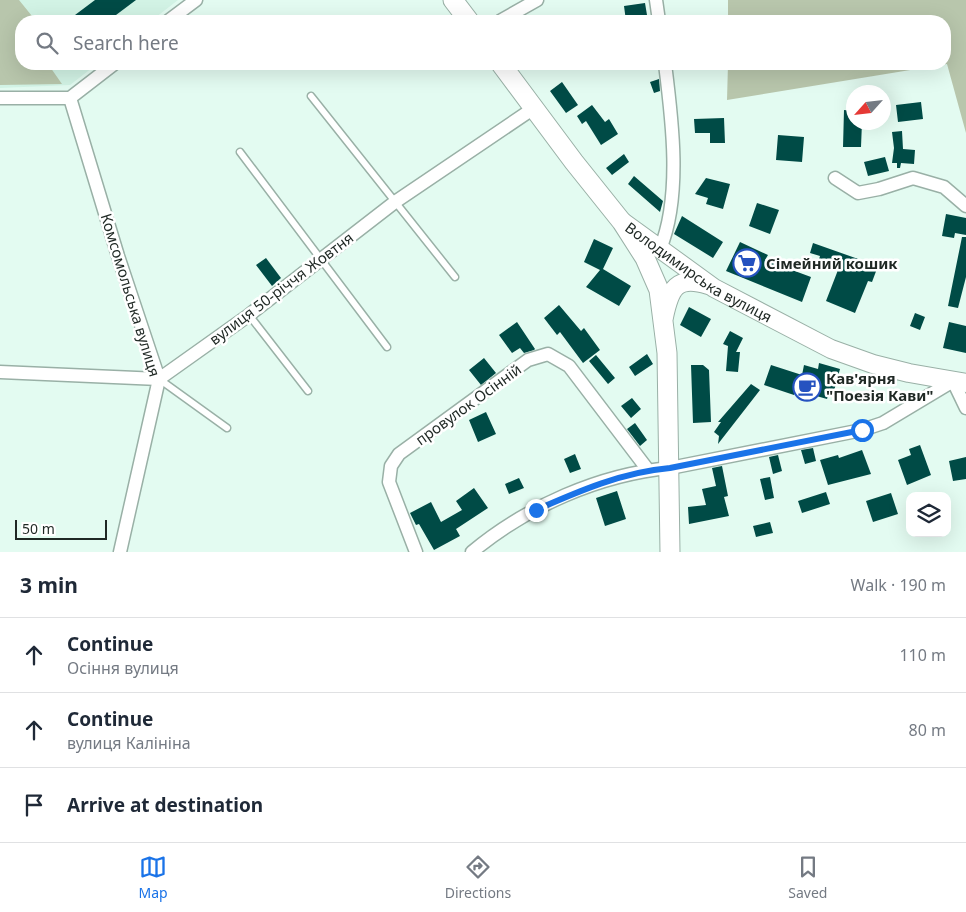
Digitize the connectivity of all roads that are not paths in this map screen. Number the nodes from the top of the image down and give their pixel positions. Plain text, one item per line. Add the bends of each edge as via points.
1 (196, 0) edge
2 (453, 0) edge
3 (537, 0) edge
4 (656, 0) edge
5 (176, 15) edge
6 (464, 15) edge
7 (511, 15) edge
8 (658, 15) edge
9 (106, 70) edge
10 (506, 70) edge
11 (666, 70) edge
12 (311, 96) dead end
13 (0, 98) edge
14 (70, 98) junction
15 (534, 108) junction
16 (240, 152) dead end
17 (836, 178) dead end
18 (395, 202) junction
19 (966, 206) edge
20 (622, 222) junction
21 (660, 249) junction
22 (321, 257) junction
23 (455, 277) dead end
24 (711, 286) junction
25 (249, 315) junction
26 (664, 317) junction
27 (388, 348) dead end
28 (0, 372) edge
29 (159, 379) junction
30 (960, 382) edge
31 (308, 391) dead end
32 (966, 408) edge
33 (227, 428) dead end
34 (670, 468) junction
35 (648, 470) junction
36 (120, 552) edge
37 (416, 552) edge
38 (472, 552) edge
39 (670, 552) edge

1 - 5 street
2 - 6 main road
3 - 7 street
4 - 8 street
9 - 14 street
10 - 15 main road, Володимирська вулиця
11 - 21 street via 674,168 668,218
12 - 18 lane
13 - 14 street
14 - 29 street, Комсомольська вулиця
15 - 18 street, вулиця 50-річчя Жовтня
15 - 20 main road, Володимирська вулиця
16 - 22 lane
17 - 19 street via 858,192 880,190 913,178 944,187
18 - 22 street, вулиця 50-річчя Жовтня
18 - 23 lane
20 - 21 street, Володимирська вулиця
20 - 26 main road via 645,258 659,290
21 - 24 street, Володимирська вулиця
22 - 25 street, вулиця 50-річчя Жовтня
22 - 27 lane
24 - 26 street via 684,282 674,288
24 - 30 street, Володимирська вулиця via 831,349 900,371
25 - 29 street, вулиця 50-річчя Жовтня
25 - 31 lane
26 - 34 main road
28 - 29 street
29 - 33 lane
29 - 36 street, Комсомольська вулиця
30 - 32 street
30 - 34 street via 883,424
34 - 35 street
34 - 39 main road
35 - 37 street, провулок Осінній via 569,366 548,354 528,360 399,454 391,466 389,482
35 - 38 street via 599,484 536,510

